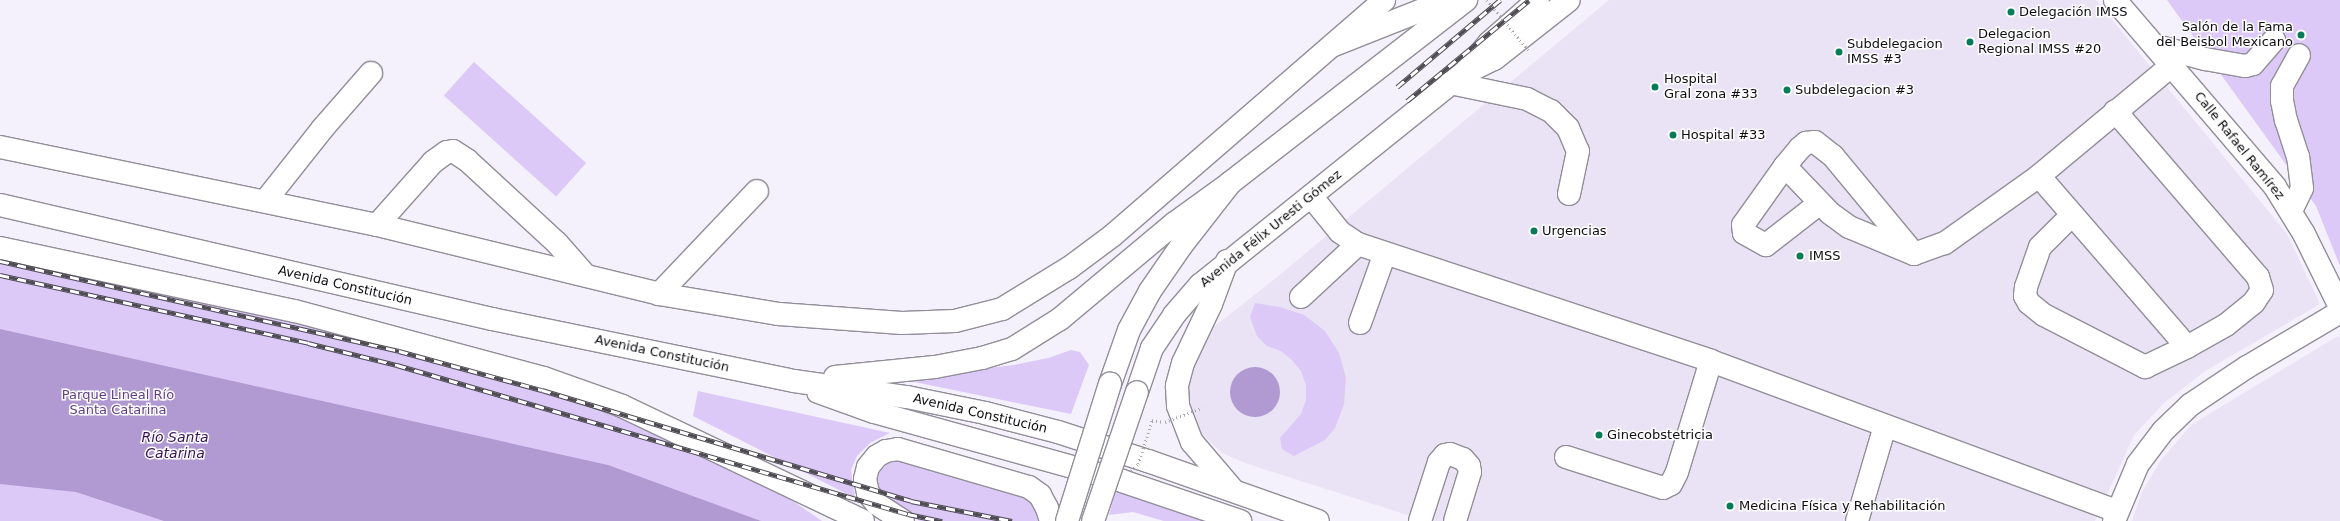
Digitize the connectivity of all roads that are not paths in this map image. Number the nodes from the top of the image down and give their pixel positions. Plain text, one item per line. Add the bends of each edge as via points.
1 (1384, 0) edge
2 (1538, 0) edge
3 (1570, 0) edge
4 (2115, 0) edge
5 (1441, 4) edge
6 (2274, 40) dead end
7 (1412, 42) junction
8 (1334, 45) junction
9 (2156, 46) junction
10 (2299, 55) dead end
11 (2172, 65) junction
12 (371, 73) dead end
13 (1457, 78) junction
14 (2115, 111) junction
15 (0, 147) edge
16 (1785, 166) junction
17 (2039, 176) junction
18 (1230, 183) junction
19 (757, 191) dead end
20 (1569, 194) dead end
21 (1312, 196) junction
22 (266, 200) junction
23 (1820, 203) junction
24 (0, 205) edge
25 (2291, 211) junction
26 (2072, 215) junction
27 (377, 225) junction
28 (1358, 244) junction
29 (0, 248) edge
30 (1385, 253) junction
31 (1914, 254) junction
32 (1227, 261) junction
33 (585, 275) junction
34 (659, 294) junction
35 (1301, 297) dead end
36 (2340, 307) edge
37 (2340, 312) edge
38 (1360, 323) dead end
39 (2187, 347) junction
40 (1711, 361) junction
41 (794, 381) junction
42 (1885, 426) junction
43 (1566, 457) dead end
44 (1234, 491) junction
45 (2115, 516) edge
46 (863, 521) edge
47 (903, 521) edge
48 (1051, 521) edge
49 (1067, 521) edge
50 (1093, 521) edge
51 (1240, 521) edge
52 (1318, 521) edge
53 (1420, 521) edge
54 (1455, 521) edge
55 (1857, 521) edge

1 - 8 main road
2 - 13 main road, Avenida Félix Uresti Gómez via 1489,43
3 - 13 main road via 1494,59
4 - 9 main road, Calle Rafael Ramírez
5 - 7 main road
5 - 7 main road
5 - 8 main road
6 - 9 main road via 2253,64 2245,66
7 - 18 main road
8 - 34 main road via 1112,236 1069,268 1002,309 955,321 902,323 779,314
9 - 11 main road, Calle Rafael Ramírez
10 - 25 main road via 2282,86 2282,101 2298,157 2302,188
11 - 14 main road
11 - 25 main road, Calle Rafael Ramírez via 2275,187
12 - 22 main road
13 - 20 main road via 1527,99 1552,111 1568,128 1578,151
13 - 21 main road, Avenida Félix Uresti Gómez
14 - 17 main road
14 - 39 main road via 2258,277 2262,290 2254,302 2226,325
15 - 22 main road
16 - 23 main road
16 - 23 main road via 1743,225 1744,233 1766,245
16 - 31 main road via 1806,143 1815,142 1822,145
17 - 26 main road
17 - 31 main road via 1946,243
18 - 41 main road via 1175,223 1060,318 1012,349 935,367
18 - 49 main road, bridge via 1150,291 1129,330
19 - 34 main road
21 - 28 main road via 1340,232
21 - 32 main road, Avenida Félix Uresti Gómez
22 - 27 main road
23 - 31 main road via 1849,227
24 - 41 main road, Avenida Constitución via 485,317
25 - 36 main road, Calle Rafael Ramírez
26 - 39 main road
26 - 39 main road via 2040,247 2026,287 2025,296 2029,304 2044,315 2145,367
27 - 33 main road
27 - 33 main road via 433,162 447,152 453,151 467,160 557,243
28 - 30 main road
28 - 35 main road
29 - 46 main road via 295,311 544,378 622,406
30 - 38 main road
30 - 40 main road
32 - 44 main road via 1211,304 1183,363 1177,386 1178,406 1192,442
32 - 50 main road, Avenida Félix Uresti Gómez, bridge via 1174,314 1152,348
33 - 34 main road
37 - 45 main road via 2247,367 2190,405 2163,430 2138,464
40 - 42 main road
40 - 43 main road via 1671,484 1663,488
41 - 44 main road, Avenida Constitución via 907,397 985,413 1058,432
41 - 51 main road via 833,399 874,412 1051,459
42 - 45 main road
42 - 55 main road
44 - 52 main road, Avenida Constitución
47 - 48 main road via 877,504 868,493 865,479 868,467 877,456 898,449 1029,487 1040,495
53 - 54 main road via 1439,462 1445,455 1450,454 1464,459 1470,472

